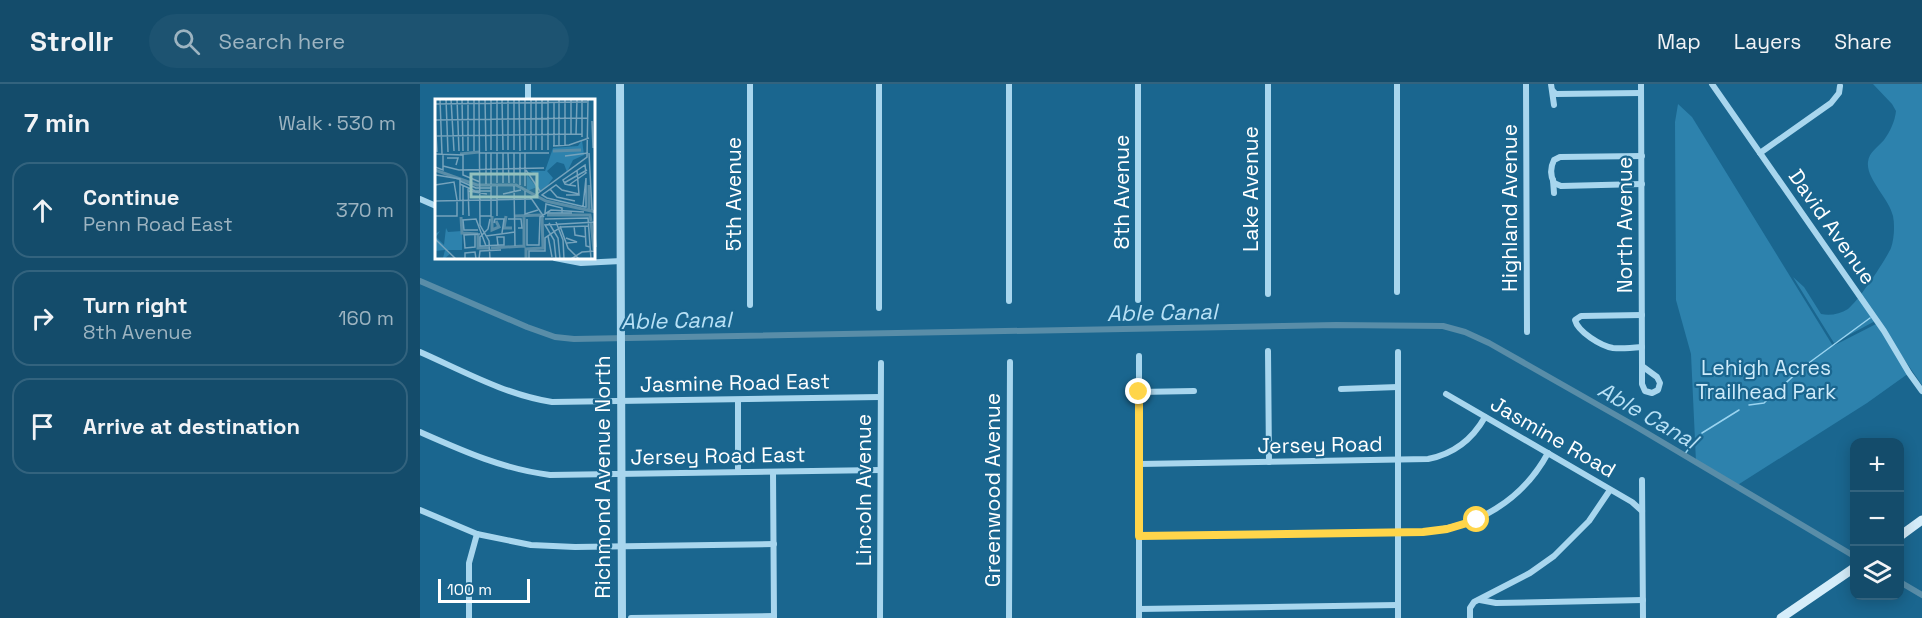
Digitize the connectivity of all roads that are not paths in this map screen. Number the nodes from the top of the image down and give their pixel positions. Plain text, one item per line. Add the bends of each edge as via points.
1 (620, 84) edge
2 (750, 84) edge
3 (879, 84) edge
4 (1009, 84) edge
5 (1138, 84) edge
6 (1268, 84) edge
7 (1397, 84) edge
8 (1526, 84) edge
9 (1641, 84) edge
10 (1712, 84) edge
11 (1552, 87) edge
12 (1840, 87) dead end
13 (1641, 93) junction
14 (1554, 105) dead end
15 (1760, 153) junction
16 (1641, 156) junction
17 (1553, 180) junction
18 (1641, 184) junction
19 (1554, 194) dead end
20 (420, 199) edge
21 (435, 206) edge
22 (565, 260) edge
23 (621, 261) junction
24 (1397, 292) dead end
25 (1268, 294) dead end
26 (1138, 300) dead end
27 (1009, 301) dead end
28 (750, 305) dead end
29 (879, 308) dead end
30 (1642, 315) junction
31 (1527, 332) dead end
32 (1642, 347) junction
33 (1268, 351) dead end
34 (420, 352) edge
35 (1398, 352) dead end
36 (1139, 356) dead end
37 (1010, 362) dead end
38 (880, 363) dead end
39 (1642, 366) dead end
40 (1398, 387) junction
41 (1341, 389) dead end
42 (1194, 391) dead end
43 (1922, 391) edge
44 (1139, 392) junction
45 (1446, 394) dead end
46 (880, 397) junction
47 (738, 400) junction
48 (621, 402) junction
49 (1485, 417) junction
50 (420, 432) edge
51 (1548, 453) junction
52 (1398, 460) junction
53 (1269, 462) junction
54 (1139, 464) junction
55 (880, 470) junction
56 (738, 472) junction
57 (773, 472) junction
58 (621, 474) junction
59 (1642, 480) dead end
60 (1610, 490) junction
61 (420, 510) edge
62 (1642, 511) junction
63 (1922, 520) edge
64 (1398, 532) junction
65 (1904, 533) edge
66 (477, 534) junction
67 (1139, 536) junction
68 (774, 544) junction
69 (621, 546) junction
70 (1850, 571) edge
71 (1480, 600) junction
72 (1643, 600) junction
73 (1398, 605) junction
74 (1139, 609) junction
75 (774, 617) edge
76 (469, 618) edge
77 (622, 618) edge
78 (631, 618) edge
79 (880, 618) edge
80 (1009, 618) edge
81 (1139, 618) edge
82 (1398, 618) edge
83 (1470, 618) edge
84 (1642, 618) edge
85 (1780, 618) edge

1 - 23 street, Richmond Avenue North
2 - 28 street, 5th Avenue
3 - 29 street
4 - 27 street
5 - 26 street, 8th Avenue
6 - 25 street, Lake Avenue
7 - 24 street
8 - 31 street, Highland Avenue
9 - 13 street, North Avenue
10 - 15 street, David Avenue
11 - 13 street via 1556,94
11 - 14 street
12 - 15 street via 1831,103
13 - 16 street, North Avenue
15 - 43 street, David Avenue
16 - 17 street via 1560,157 1551,166
16 - 18 street, North Avenue
17 - 18 street via 1561,186
17 - 19 street
18 - 30 street, North Avenue
20 - 21 street
22 - 23 street
23 - 48 street, Richmond Avenue North
30 - 32 street, North Avenue
30 - 32 street via 1581,316 1575,320 1582,332 1609,347
32 - 39 street, North Avenue
33 - 53 street
34 - 48 street, Jasmine Road East via 537,400
35 - 40 street
36 - 44 street
37 - 80 street, Greenwood Avenue
38 - 46 street, Lincoln Avenue
40 - 41 street
40 - 52 street
42 - 44 street
44 - 54 street
45 - 49 street, Jasmine Road
46 - 47 street, Jasmine Road East
46 - 55 street, Lincoln Avenue
47 - 48 street, Jasmine Road East
47 - 56 street
48 - 58 street, Richmond Avenue North
49 - 51 street, Jasmine Road
49 - 52 street, Jersey Road via 1468,440 1451,452 1428,459
50 - 58 street, Jersey Road East via 515,469 567,476
51 - 60 street, Jasmine Road
51 - 64 street via 1524,487 1486,515 1447,529
52 - 53 street, Jersey Road
52 - 64 street
53 - 54 street, Jersey Road
54 - 67 street
55 - 57 street, Jersey Road East
55 - 79 street, Lincoln Avenue
56 - 57 street, Jersey Road East
56 - 58 street, Jersey Road East
57 - 68 street
58 - 69 street, Richmond Avenue North
59 - 62 street
60 - 62 street, Jasmine Road
60 - 71 street via 1584,527 1554,556
61 - 66 street
62 - 72 street
63 - 65 main road
64 - 67 street
64 - 73 street
66 - 69 street via 539,546
66 - 76 street via 469,563
67 - 74 street
68 - 69 street
68 - 75 street
69 - 77 street, Richmond Avenue North
70 - 85 main road
71 - 72 street
71 - 83 street via 1470,608
72 - 84 street
73 - 74 street
73 - 82 street
74 - 81 street
75 - 78 street

